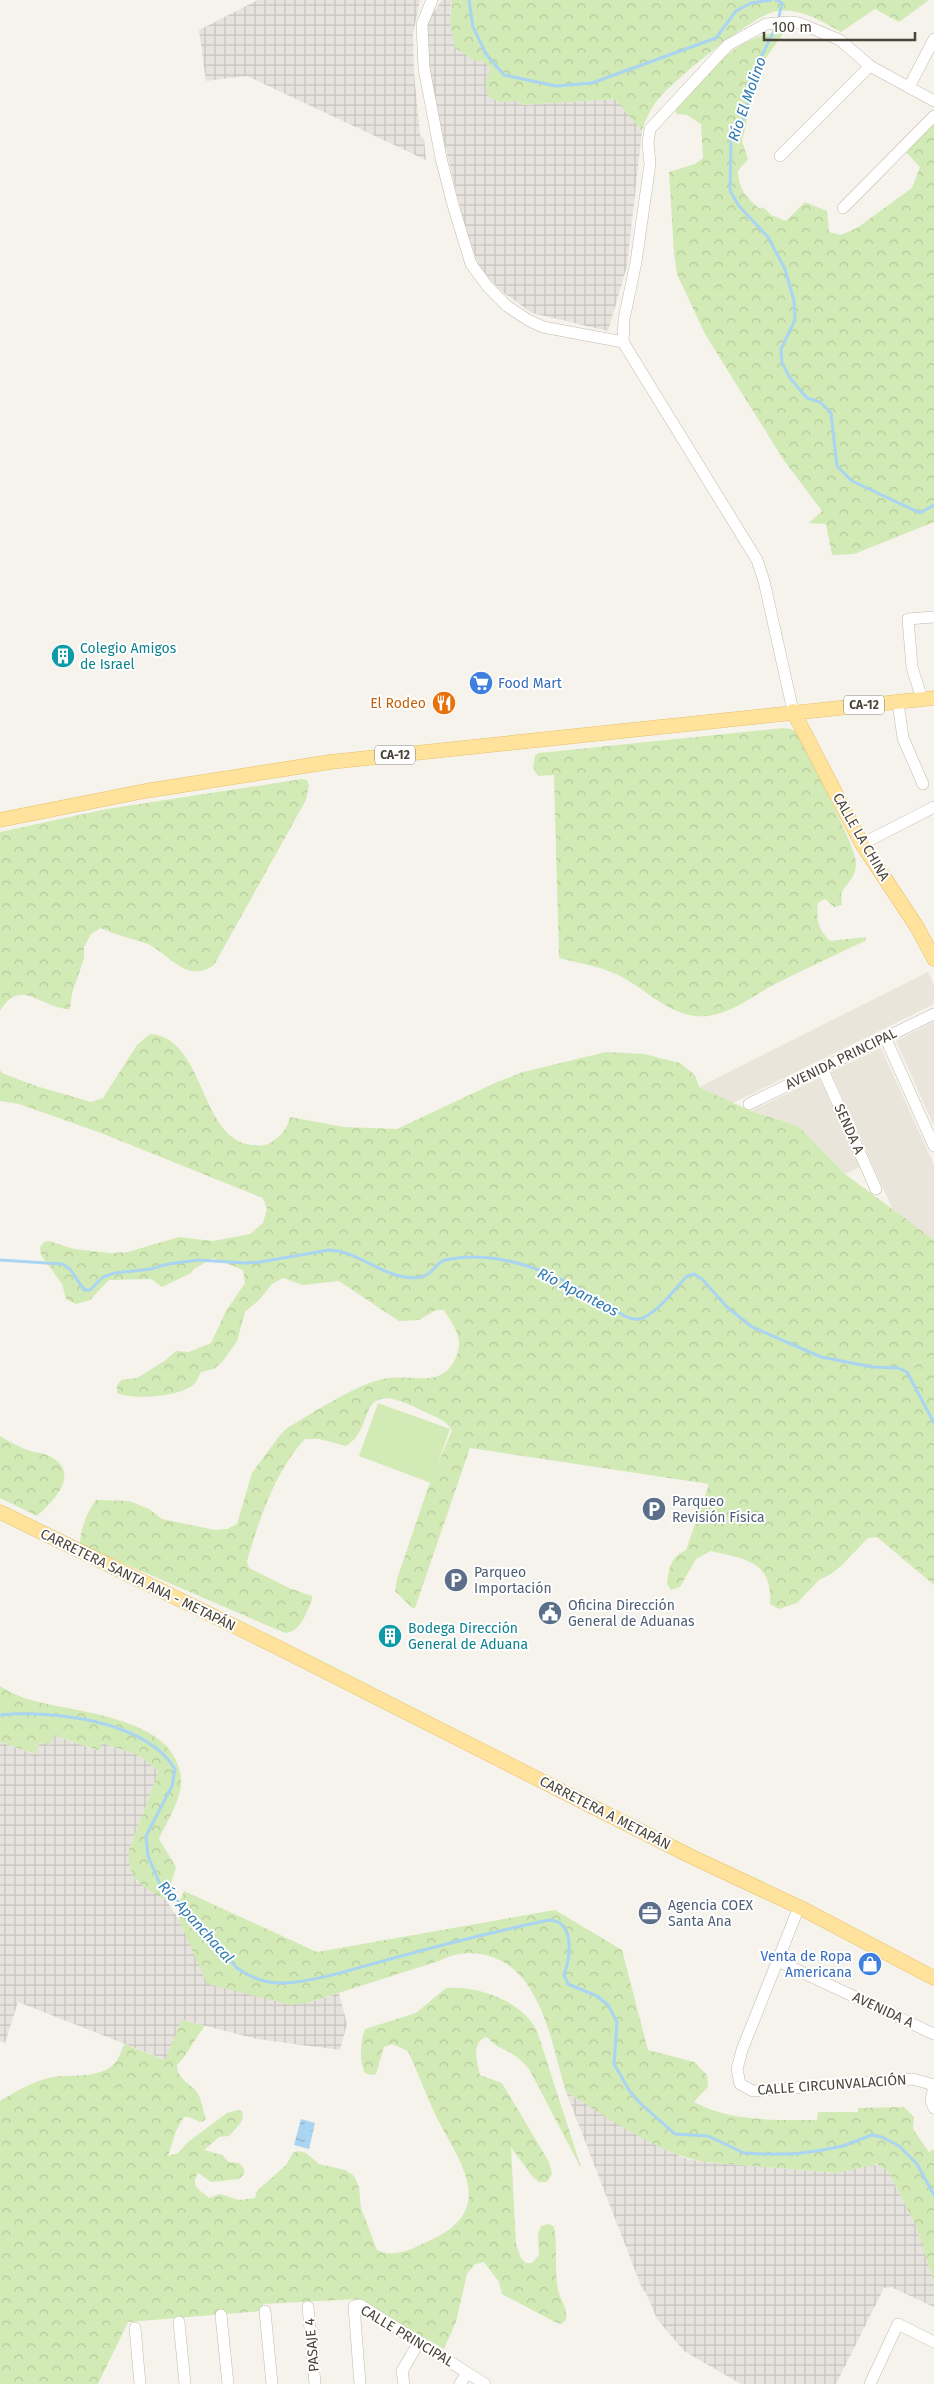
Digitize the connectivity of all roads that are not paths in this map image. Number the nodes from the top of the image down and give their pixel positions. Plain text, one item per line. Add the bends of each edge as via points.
1 (432, 0) edge
2 (934, 40) edge
3 (870, 66) junction
4 (909, 87) junction
5 (934, 101) edge
6 (934, 116) edge
7 (780, 156) dead end
8 (844, 208) dead end
9 (623, 342) junction
10 (934, 616) edge
11 (928, 699) edge
12 (898, 702) junction
13 (793, 712) junction
14 (923, 784) dead end
15 (934, 807) edge
16 (0, 820) edge
17 (862, 844) junction
18 (934, 959) edge
19 (934, 1014) edge
20 (886, 1037) junction
21 (822, 1068) junction
22 (749, 1104) dead end
23 (934, 1146) edge
24 (876, 1189) dead end
25 (0, 1512) edge
26 (277, 1647) joint
27 (799, 1907) junction
28 (778, 1961) junction
29 (934, 1978) edge
30 (934, 2034) edge
31 (934, 2085) edge
32 (934, 2108) edge
33 (308, 2307) dead end
34 (265, 2311) dead end
35 (221, 2315) dead end
36 (178, 2322) dead end
37 (135, 2328) dead end
38 (419, 2342) junction
39 (934, 2342) edge
40 (467, 2373) junction
41 (140, 2384) edge
42 (185, 2384) edge
43 (228, 2384) edge
44 (272, 2384) edge
45 (315, 2384) edge
46 (360, 2384) edge
47 (404, 2384) edge
48 (460, 2384) edge
49 (485, 2384) edge
50 (870, 2384) edge

1 - 9 street via 422,24 424,68 441,158 471,264 506,306 528,320 544,327
2 - 4 street
3 - 4 street
3 - 7 street
3 - 9 street via 840,40 799,23 758,28 728,45 650,129 650,164 636,262 624,318
4 - 5 street
6 - 8 street
9 - 13 street via 757,560
10 - 11 street via 908,619 912,667
11 - 12 main road, CA-12
12 - 13 main road, CA-12
12 - 14 street via 903,738
13 - 16 main road, CA-12 via 330,762 153,790
13 - 17 main road, CALLE LA CHINA
15 - 17 street
17 - 18 main road, CALLE LA CHINA via 917,927
19 - 20 street, AVENIDA PRINCIPAL
20 - 21 street, AVENIDA PRINCIPAL
20 - 23 street
21 - 22 street, AVENIDA PRINCIPAL
21 - 24 street, SENDA A
25 - 26 main road, CARRETERA SANTA ANA - METAPÁN
26 - 27 main road, CARRETERA A METAPÁN
27 - 28 street, CALLE CIRCUNVALACIÓN
27 - 29 main road, CARRETERA A METAPÁN
28 - 30 street, AVENIDA A
28 - 31 street, CALLE CIRCUNVALACIÓN via 738,2062 737,2076 745,2088 753,2091 913,2079
31 - 32 street via 931,2100
33 - 45 street, PASAJE 4
34 - 44 street
35 - 43 street
36 - 42 street
37 - 41 street
38 - 40 street, CALLE PRINCIPAL
38 - 46 street, CALLE PRINCIPAL via 360,2305 354,2306
38 - 47 street via 402,2371
39 - 50 street via 898,2324
40 - 48 street
40 - 49 street, CALLE PRINCIPAL

